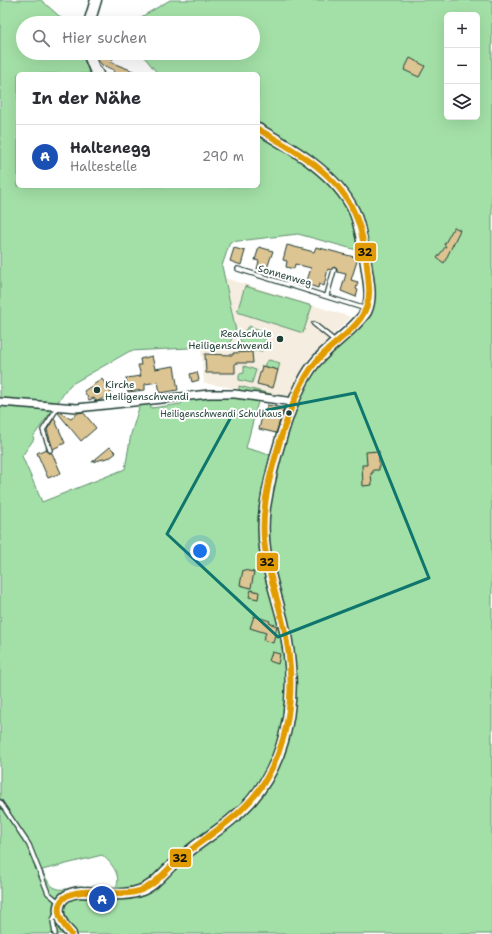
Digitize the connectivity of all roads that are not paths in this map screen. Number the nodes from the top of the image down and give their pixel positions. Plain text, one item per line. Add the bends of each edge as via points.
1 (96, 0) edge
2 (91, 16) edge
3 (91, 60) edge
4 (97, 72) edge
5 (260, 130) edge
6 (238, 269) dead end
7 (334, 270) dead end
8 (327, 296) junction
9 (367, 309) junction
10 (314, 324) dead end
11 (336, 342) junction
12 (0, 402) edge
13 (294, 402) junction
14 (58, 407) junction
15 (50, 450) dead end
16 (0, 802) edge
17 (59, 907) junction
18 (55, 934) edge
19 (71, 934) edge

1 - 2 street
3 - 4 street
5 - 9 street via 316,167 338,187 350,203 358,222 364,252 369,289
6 - 8 lane, Sonnenweg
7 - 8 lane
8 - 9 lane, Sonnenweg
9 - 11 street
10 - 11 lane
11 - 13 street via 309,371 299,387
12 - 14 street
13 - 14 street via 235,394 209,394 88,407
13 - 17 street via 269,489 264,524 268,571 284,628 290,677 286,730 280,752 272,769 244,809 224,827 180,858 145,889 131,894 75,892 65,897
14 - 15 lane via 43,430
16 - 17 lane via 29,845 48,893
17 - 18 lane via 53,920
17 - 19 street via 62,924

